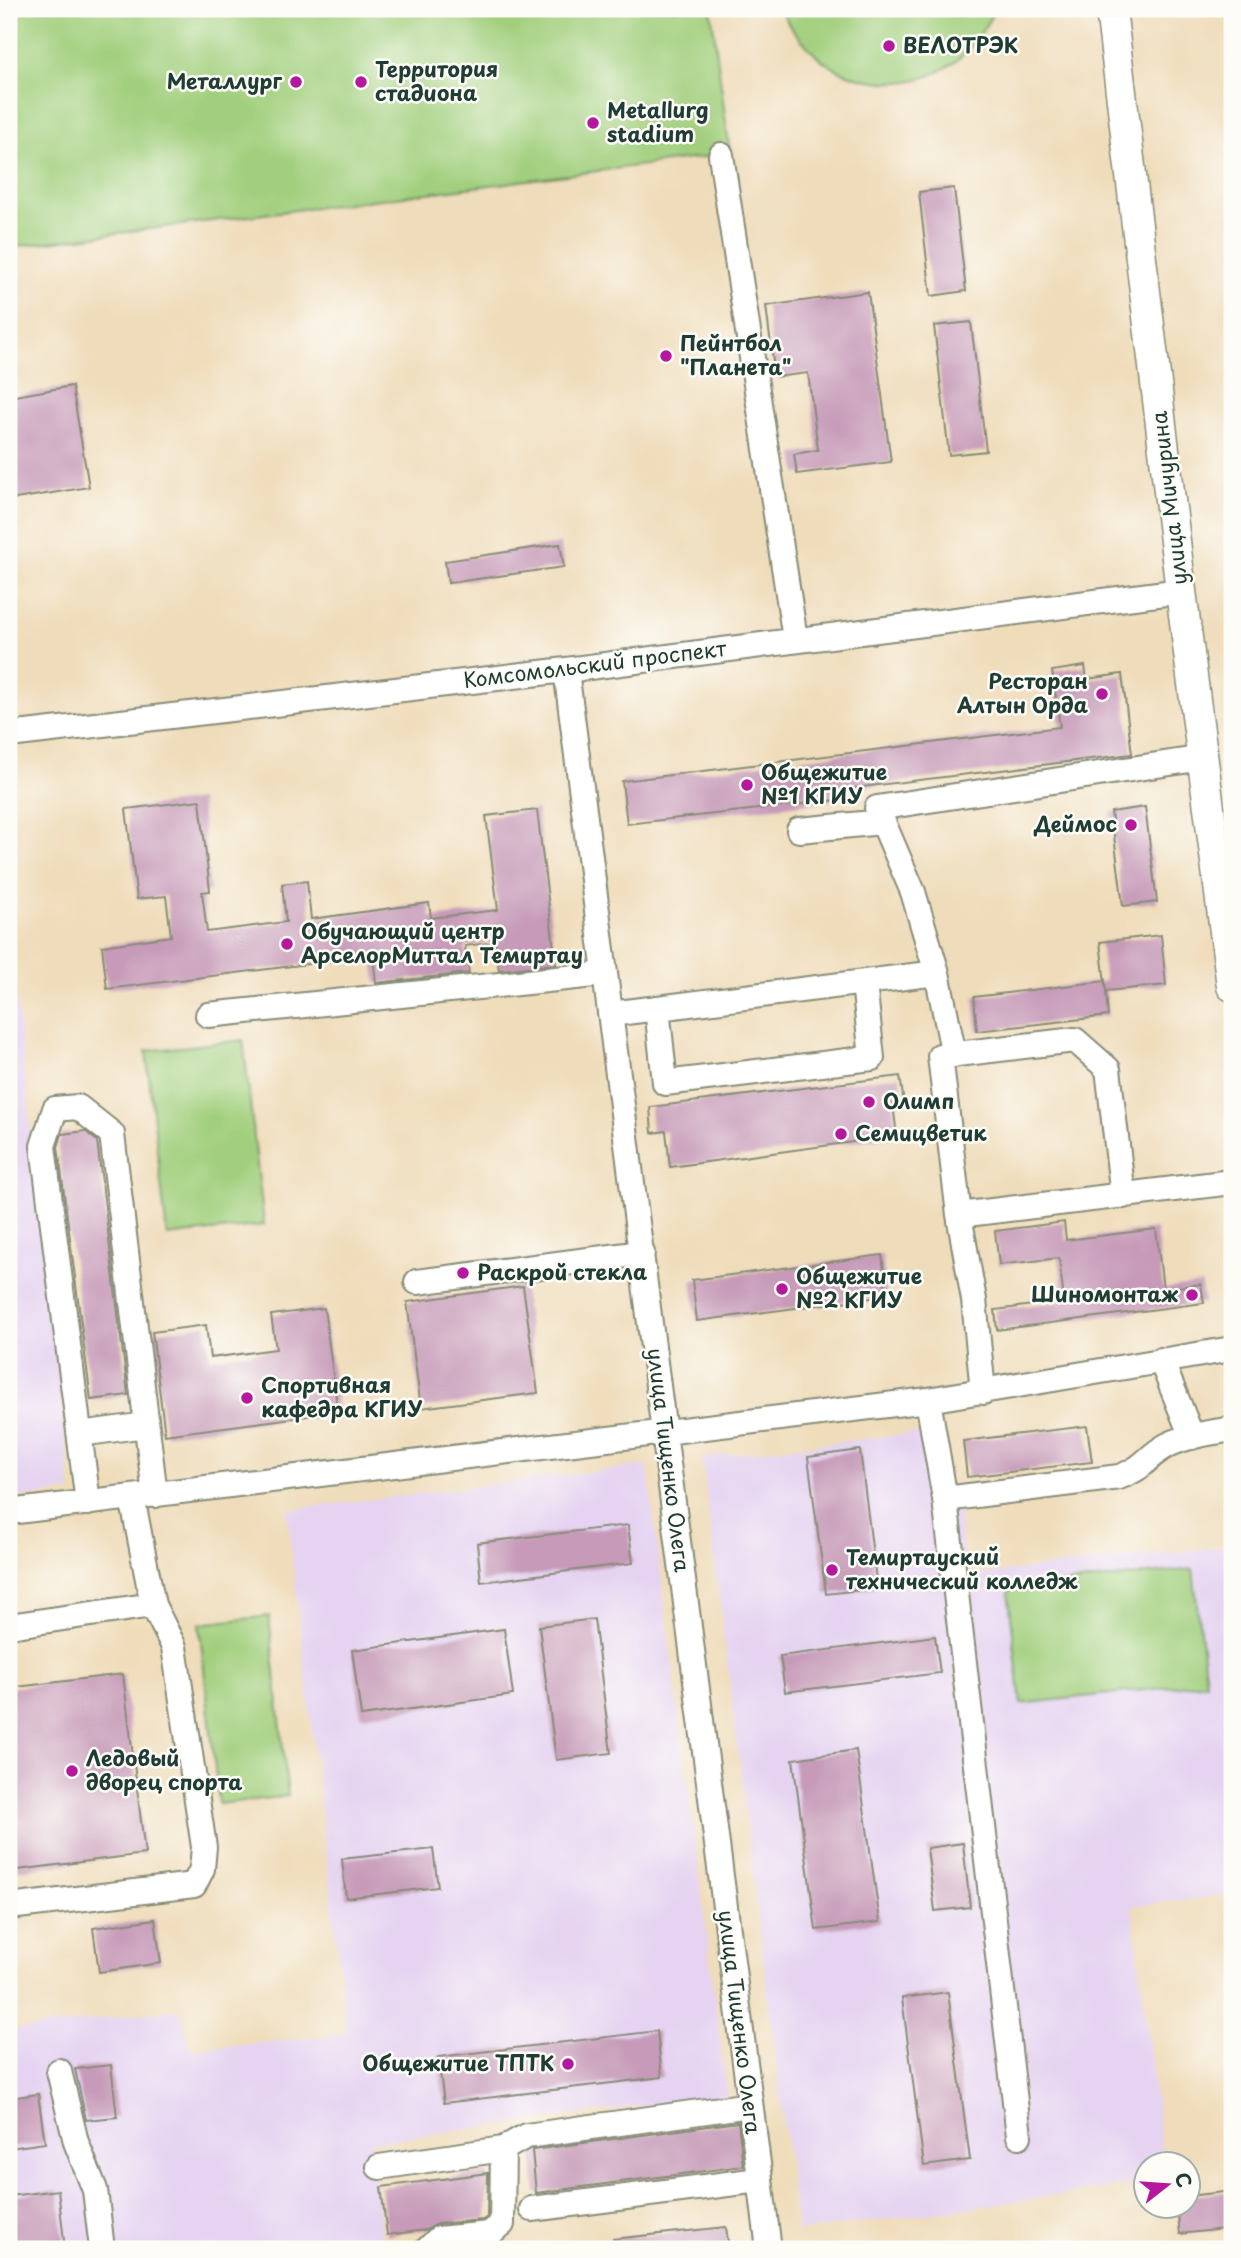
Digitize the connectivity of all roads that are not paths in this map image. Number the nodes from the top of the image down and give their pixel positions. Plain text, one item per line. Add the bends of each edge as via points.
1 (1111, 9) edge
2 (721, 155) dead end
3 (1181, 591) junction
4 (795, 639) junction
5 (566, 670) junction
6 (9, 735) edge
7 (1202, 758) junction
8 (883, 822) junction
9 (799, 830) dead end
10 (937, 973) junction
11 (605, 974) junction
12 (864, 983) junction
13 (1232, 986) edge
14 (657, 1008) junction
15 (610, 1014) junction
16 (208, 1015) dead end
17 (954, 1055) junction
18 (1232, 1182) edge
19 (1123, 1196) junction
20 (959, 1215) junction
21 (642, 1254) junction
22 (417, 1282) dead end
23 (1232, 1349) edge
24 (1161, 1360) junction
25 (983, 1391) junction
26 (928, 1400) junction
27 (146, 1425) junction
28 (1232, 1429) edge
29 (664, 1433) junction
30 (79, 1434) junction
31 (1192, 1437) junction
32 (143, 1496) junction
33 (945, 1499) junction
34 (88, 1503) junction
35 (9, 1512) edge
36 (153, 1605) junction
37 (9, 1626) edge
38 (9, 1907) edge
39 (59, 2071) dead end
40 (750, 2105) junction
41 (1019, 2136) dead end
42 (503, 2149) junction
43 (379, 2167) dead end
44 (759, 2180) junction
45 (532, 2209) dead end
46 (102, 2249) edge
47 (428, 2249) edge
48 (769, 2249) edge

1 - 3 main road, улица Мичурина
2 - 4 street
3 - 4 street, Комсомольский проспект
3 - 7 main road, улица Мичурина
4 - 5 street, Комсомольский проспект
5 - 6 street, Комсомольский проспект
5 - 11 street, улица Тищенко Олега
7 - 8 street via 877,808
7 - 13 main road, улица Мичурина
8 - 9 street
8 - 10 street via 913,892
10 - 12 street
10 - 17 street
11 - 15 street, улица Тищенко Олега
11 - 16 street
12 - 14 street
12 - 14 street via 872,1058 693,1080 665,1083
14 - 15 street
15 - 21 street, улица Тищенко Олега
17 - 19 street via 1075,1040 1108,1069
17 - 20 street via 940,1056
18 - 19 street
19 - 20 street
20 - 25 street
21 - 22 street
21 - 29 street, улица Тищенко Олега
23 - 24 street
24 - 25 street
24 - 31 street
25 - 26 street
26 - 29 street
26 - 33 street
27 - 30 street
27 - 30 street via 112,1134 78,1107 55,1109 43,1146
27 - 32 street
28 - 31 street
29 - 32 street
29 - 40 street, улица Тищенко Олега
30 - 34 street
31 - 33 street via 1170,1444 1144,1465 1119,1477
32 - 34 street
32 - 36 street
33 - 41 street
34 - 35 street
36 - 37 street
36 - 38 street via 174,1647 204,1847 199,1878 194,1885
39 - 46 street via 76,2142 95,2190
40 - 42 street via 526,2136
40 - 44 street, улица Тищенко Олега
42 - 43 street
42 - 47 street via 502,2224 489,2234 438,2239
44 - 45 street
44 - 48 street, улица Тищенко Олега

